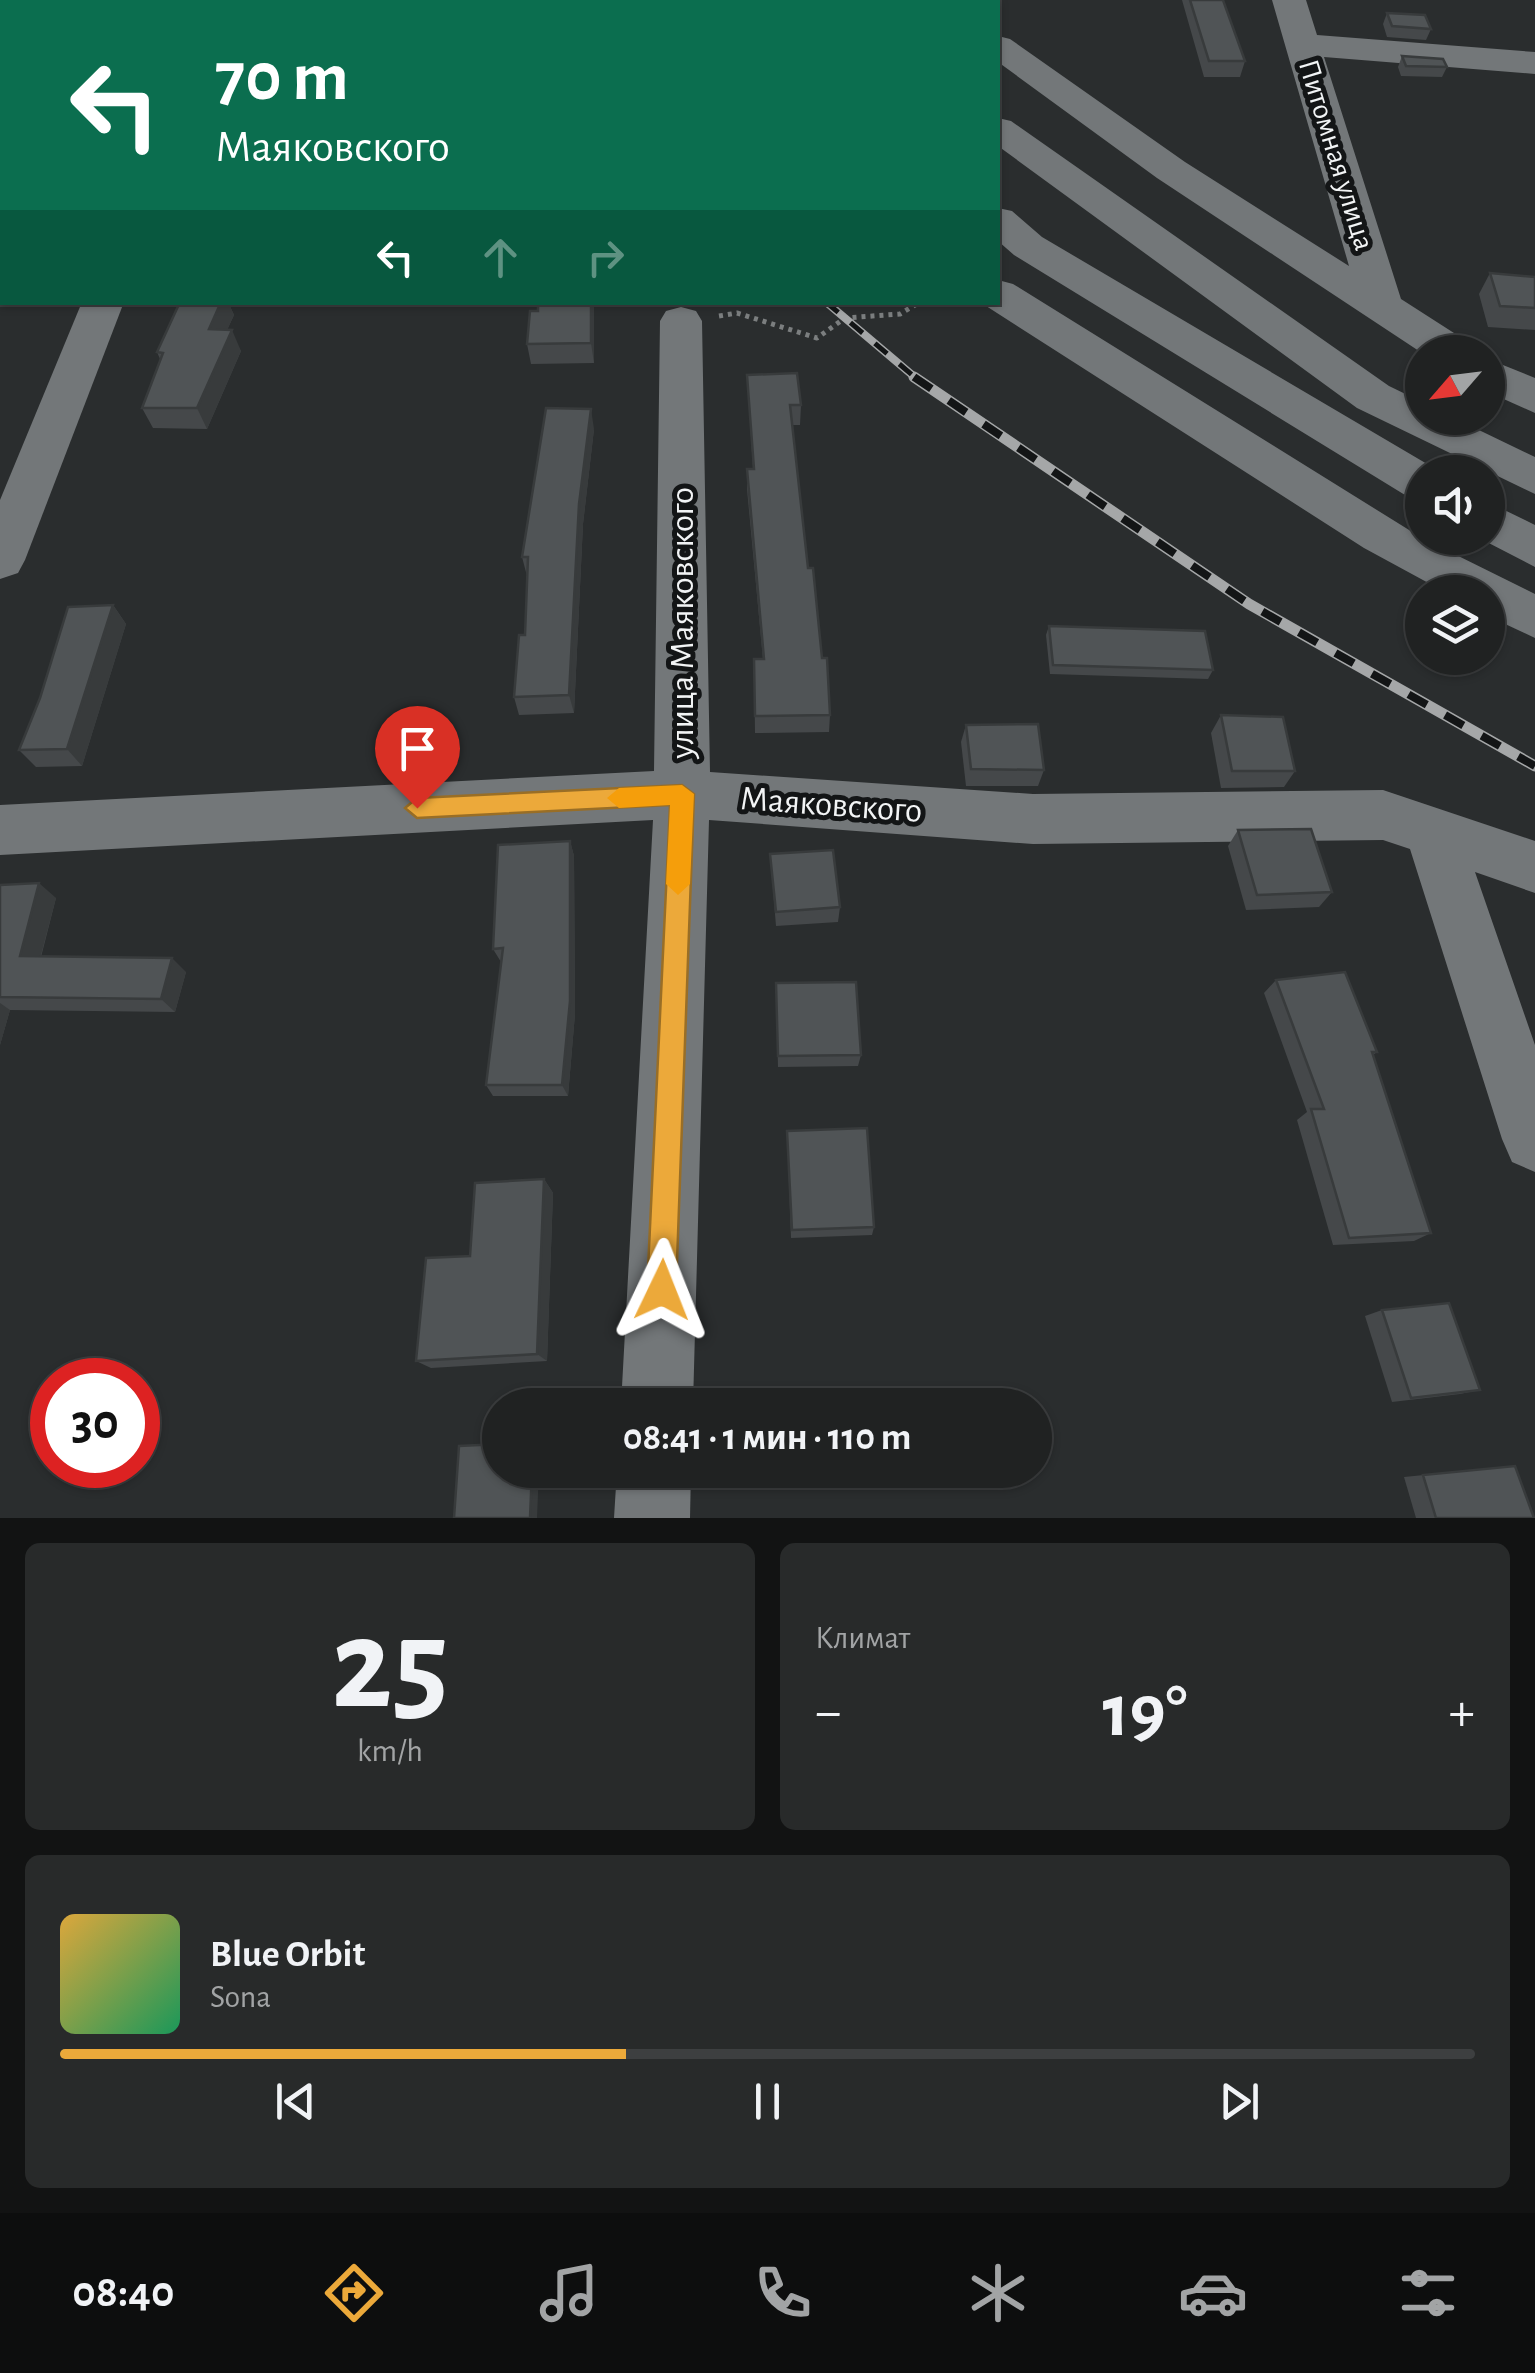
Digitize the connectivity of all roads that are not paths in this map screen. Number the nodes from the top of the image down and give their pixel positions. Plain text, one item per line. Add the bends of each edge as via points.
1 (1290, 0) edge
2 (1304, 45) junction
3 (1000, 47) edge
4 (1535, 63) edge
5 (1000, 131) edge
6 (1171, 170) junction
7 (1100, 206) junction
8 (1008, 242) edge
9 (1000, 295) edge
10 (103, 305) edge
11 (1382, 310) junction
12 (681, 321) road end
13 (1424, 335) edge
14 (1505, 382) edge
15 (1535, 397) edge
16 (1405, 473) edge
17 (1535, 477) edge
18 (1505, 530) edge
19 (1535, 548) edge
20 (0, 560) edge
21 (1535, 618) edge
22 (682, 794) junction
23 (0, 830) edge
24 (1433, 833) junction
25 (1535, 867) edge
26 (1535, 1139) edge
27 (658, 1388) edge
28 (653, 1488) edge
29 (652, 1518) edge

1 - 2 street, Питомная улица
2 - 4 street
2 - 11 street, Питомная улица
3 - 6 street
5 - 7 street
6 - 7 street
6 - 11 street
7 - 8 street
7 - 17 street via 1373,397
8 - 16 street
9 - 21 street via 1381,535
10 - 20 street
11 - 13 street
12 - 22 street, улица Маяковского
14 - 15 street
18 - 19 street
22 - 23 street, Маяковского
22 - 24 street, Маяковского via 1034,820 1383,815
22 - 27 street, улица Маяковского
24 - 25 street, Маяковского
24 - 26 street
28 - 29 street

